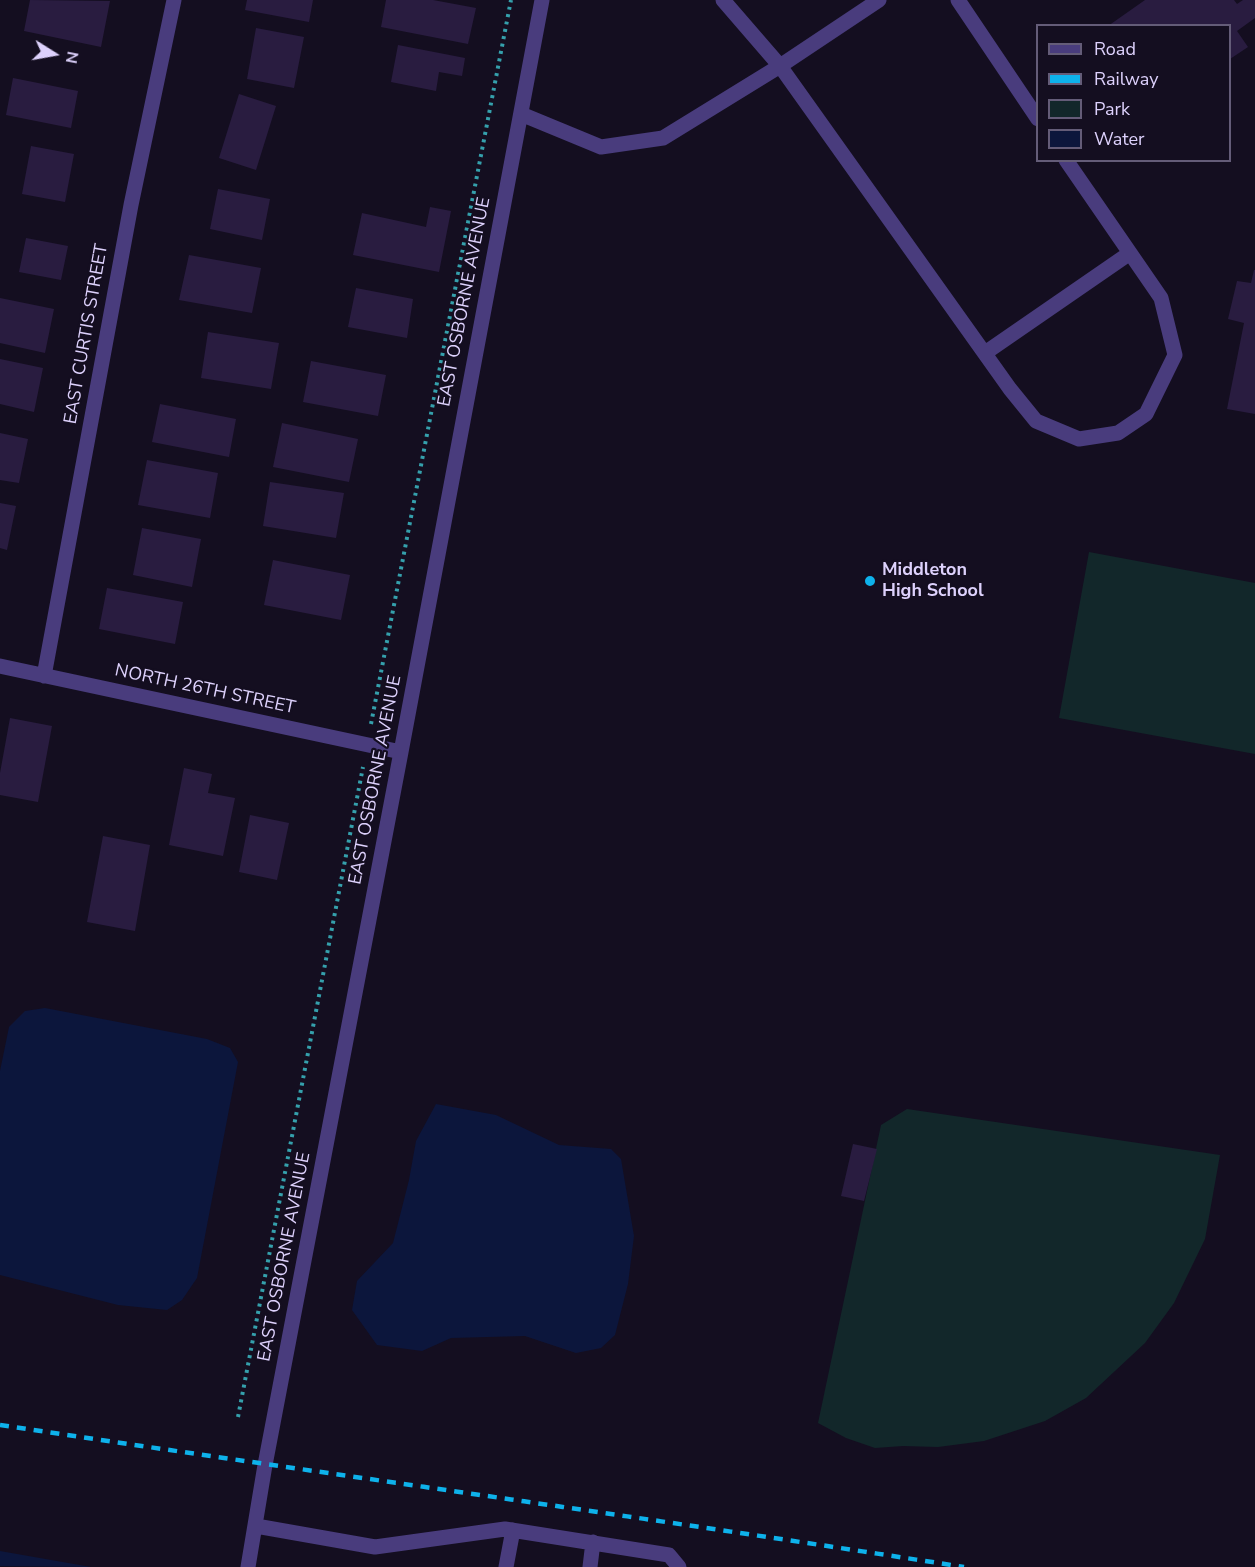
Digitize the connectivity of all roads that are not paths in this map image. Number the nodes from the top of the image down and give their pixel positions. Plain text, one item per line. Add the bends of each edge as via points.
1 (174, 0) edge
2 (542, 0) edge
3 (723, 0) edge
4 (879, 0) edge
5 (958, 0) edge
6 (780, 66) junction
7 (520, 114) junction
8 (1036, 116) edge
9 (1067, 162) edge
10 (1130, 253) junction
11 (985, 353) junction
12 (0, 666) edge
13 (44, 676) junction
14 (401, 752) junction
15 (256, 1526) junction
16 (513, 1530) junction
17 (593, 1542) junction
18 (248, 1567) edge
19 (506, 1567) edge
20 (590, 1567) edge
21 (679, 1567) edge

1 - 13 street, EAST CURTIS STREET via 130,205
2 - 7 street, EAST OSBORNE AVENUE
3 - 6 street
4 - 6 street
5 - 8 street
6 - 7 street via 663,138 601,147
6 - 11 street
7 - 14 street, EAST OSBORNE AVENUE
9 - 10 street
10 - 11 street
10 - 11 street via 1161,298 1175,355 1146,414 1118,433 1079,439 1036,421
12 - 13 street, NORTH 26TH STREET
13 - 14 street, NORTH 26TH STREET
14 - 15 street, EAST OSBORNE AVENUE via 264,1465
15 - 16 street via 375,1547
15 - 18 street, EAST OSBORNE AVENUE
16 - 17 street
16 - 19 street
17 - 20 street
17 - 21 street via 669,1555

